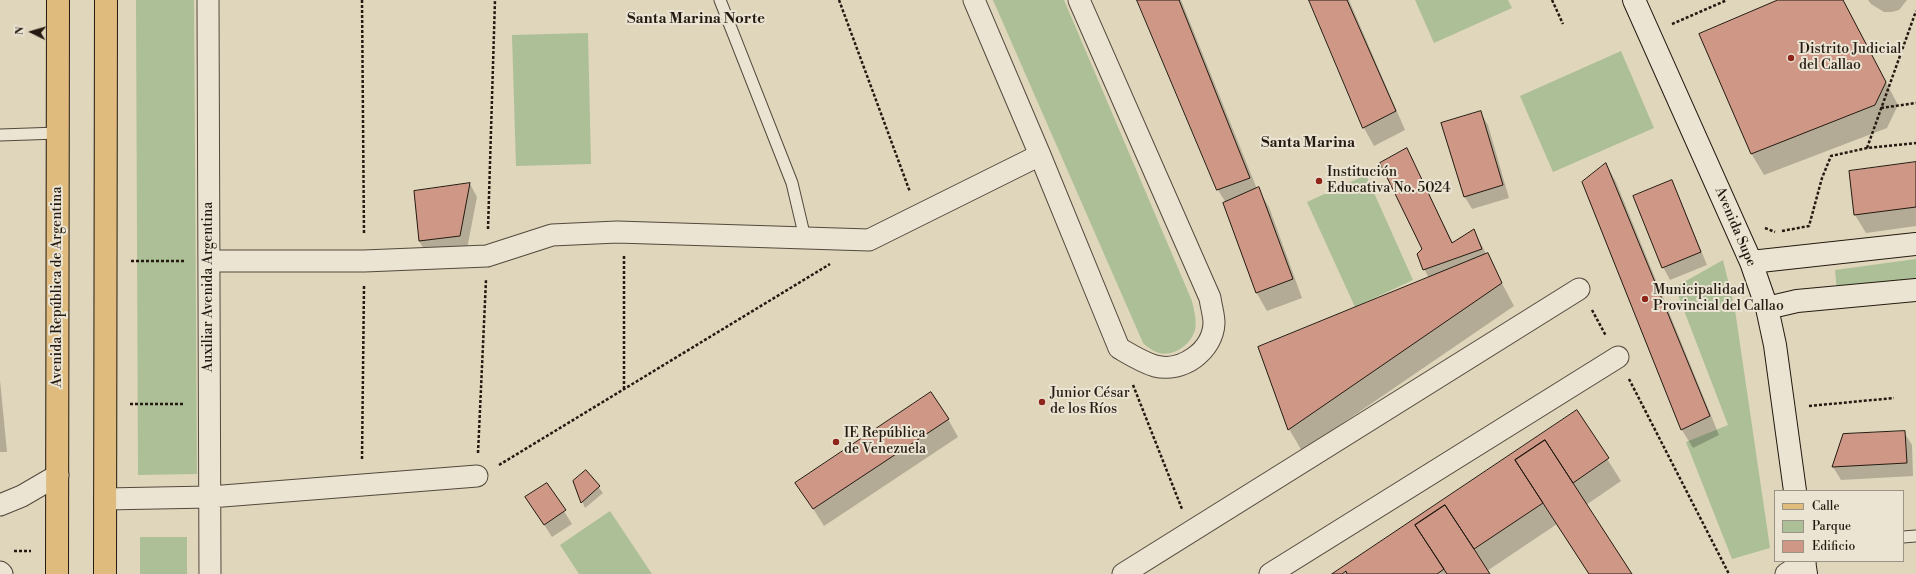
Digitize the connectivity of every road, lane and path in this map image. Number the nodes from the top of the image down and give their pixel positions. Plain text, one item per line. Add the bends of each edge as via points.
1 (58, 0) edge
2 (106, 0) edge
3 (208, 0) edge
4 (362, 0) edge
5 (495, 0) edge
6 (720, 0) edge
7 (839, 0) edge
8 (974, 0) edge
9 (1079, 0) edge
10 (1552, 0) edge
11 (1634, 0) edge
12 (1727, 0) edge
13 (1916, 10) edge
14 (1563, 24) dead end
15 (1665, 27) dead end
16 (1916, 103) edge
17 (1881, 108) junction
18 (58, 133) junction
19 (0, 135) edge
20 (1916, 143) edge
21 (1866, 148) junction
22 (1040, 155) junction
23 (919, 215) junction
24 (624, 232) junction
25 (1774, 232) dead end
26 (805, 238) junction
27 (1916, 244) edge
28 (487, 256) junction
29 (104, 261) junction
30 (209, 261) junction
31 (364, 261) junction
32 (835, 261) dead end
33 (1751, 262) junction
34 (1579, 289) joint
35 (1916, 290) edge
36 (1767, 308) junction
37 (1119, 348) junction
38 (1618, 357) junction
39 (624, 390) junction
40 (1894, 398) dead end
41 (105, 404) junction
42 (210, 405) junction
43 (1784, 409) junction
44 (58, 475) junction
45 (477, 476) junction
46 (361, 485) junction
47 (1795, 490) edge
48 (210, 496) junction
49 (105, 499) junction
50 (0, 505) edge
51 (1190, 532) junction
52 (1916, 536) edge
53 (1904, 537) edge
54 (1805, 566) edge
55 (57, 574) edge
56 (105, 574) edge
57 (210, 574) edge
58 (1123, 574) edge
59 (1270, 574) edge
60 (1729, 574) edge
61 (1786, 574) edge

1 - 18 main road, Avenida República de Argentina
2 - 29 main road
3 - 30 street, Auxiliar Avenida Argentina
4 - 31 path
5 - 28 path
6 - 26 lane via 792,183
7 - 23 path
8 - 22 street
9 - 37 street via 1210,298 1214,323 1207,344 1194,359 1174,367 1157,366 1141,361
10 - 14 path
11 - 33 street, Avenida Supe
12 - 15 path
13 - 17 path
16 - 17 path
17 - 21 path
18 - 19 lane
18 - 44 main road, Avenida República de Argentina
20 - 21 path
21 - 25 path via 1831,156 1809,226
22 - 23 street
22 - 37 street
23 - 26 street via 869,240
24 - 26 street
24 - 28 street via 552,235
24 - 39 path
27 - 33 street
28 - 31 street
28 - 45 path
29 - 30 path
29 - 41 main road
30 - 31 street
30 - 42 street, Auxiliar Avenida Argentina
31 - 46 path
32 - 39 path
33 - 36 street, Avenida Supe
34 - 38 path
34 - 51 street
35 - 36 street via 1798,301
36 - 43 street, Avenida Supe
37 - 51 path
38 - 59 street
38 - 60 path
39 - 45 path via 504,463
40 - 43 path
41 - 42 path
41 - 49 main road
42 - 48 street, Auxiliar Avenida Argentina
43 - 47 street, Avenida Supe
44 - 50 street via 22,496
44 - 55 main road, Avenida República de Argentina
45 - 46 street
46 - 48 street
48 - 49 street
48 - 57 street, Auxiliar Avenida Argentina
49 - 56 main road
51 - 58 street
52 - 53 lane
54 - 61 street

